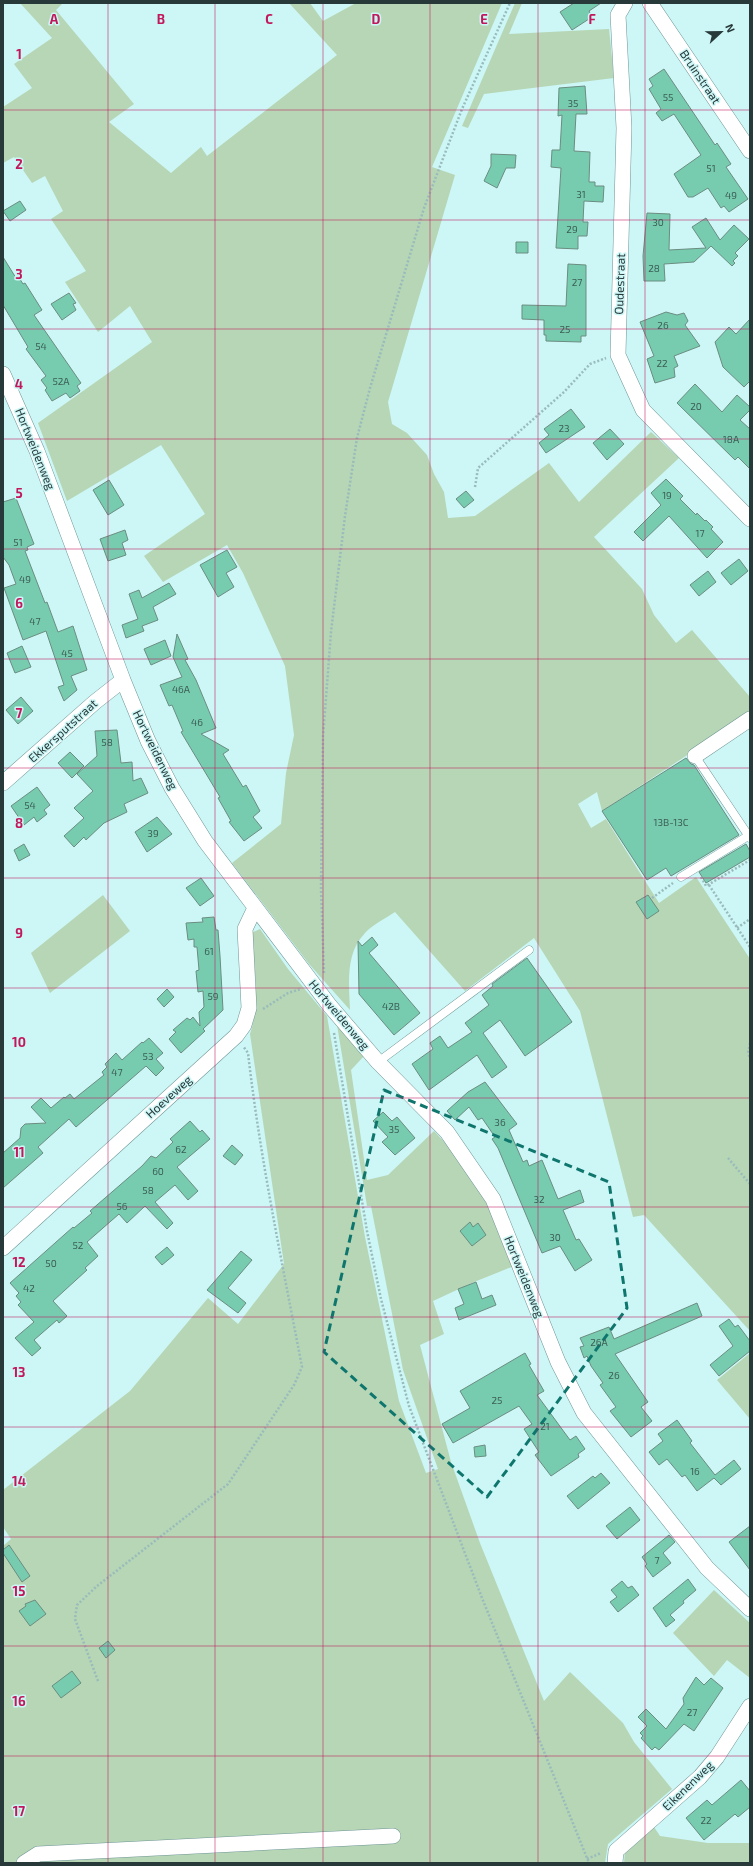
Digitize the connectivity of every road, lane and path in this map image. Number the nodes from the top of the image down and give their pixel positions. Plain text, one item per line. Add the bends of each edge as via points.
1 (510, 3) edge
2 (625, 3) edge
3 (650, 3) edge
4 (750, 151) edge
5 (618, 356) junction
6 (3, 374) edge
7 (475, 487) dead end
8 (750, 518) edge
9 (123, 680) junction
10 (750, 719) edge
11 (695, 756) joint
12 (3, 783) edge
13 (749, 837) edge
14 (750, 860) edge
15 (695, 868) junction
16 (681, 877) joint
17 (709, 884) junction
18 (652, 898) dead end
19 (255, 908) junction
20 (750, 919) edge
21 (737, 928) junction
22 (750, 948) edge
23 (529, 950) dead end
24 (319, 981) junction
25 (247, 1019) junction
26 (334, 1030) dead end
27 (236, 1036) junction
28 (750, 1043) edge
29 (750, 1058) edge
30 (378, 1062) junction
31 (728, 1158) dead end
32 (750, 1184) edge
33 (3, 1248) edge
34 (750, 1609) edge
35 (98, 1680) dead end
36 (750, 1706) edge
37 (393, 1836) dead end
38 (24, 1863) edge
39 (589, 1863) edge
40 (615, 1863) edge

1 - 24 path via 462,109 424,208 357,438 331,632 323,736
2 - 5 street, Oudestraat via 618,15 624,128
3 - 4 street, Bruinstraat
5 - 7 path via 590,364 564,392 478,468
5 - 8 street, Oudestraat via 642,410
6 - 9 street, Hortweidenweg via 37,451
9 - 12 street, Ekkersputstraat
9 - 19 street, Hortweidenweg via 148,741 172,788 205,841
10 - 11 street
11 - 13 lane
13 - 15 lane
14 - 17 path
15 - 16 lane
15 - 17 path via 706,886
16 - 18 path
17 - 21 path
19 - 24 street, Hortweidenweg
19 - 25 street, Hoeveweg via 245,929 249,1008
20 - 21 path
21 - 22 path
23 - 30 lane
24 - 25 path via 288,993
24 - 30 street, Hortweidenweg via 330,1006
25 - 27 street, Hoeveweg
26 - 39 path via 367,1231 388,1329 410,1406 482,1598
27 - 33 street, Hoeveweg
27 - 35 path via 248,1053 264,1172 302,1367 294,1385 228,1484 97,1586 77,1605 75,1619
28 - 29 path
30 - 34 street, Hortweidenweg via 447,1132 493,1199 558,1362 584,1413 707,1568
31 - 32 path
36 - 40 street, Eikenenweg via 717,1757 700,1777 616,1851
37 - 38 street via 38,1854

